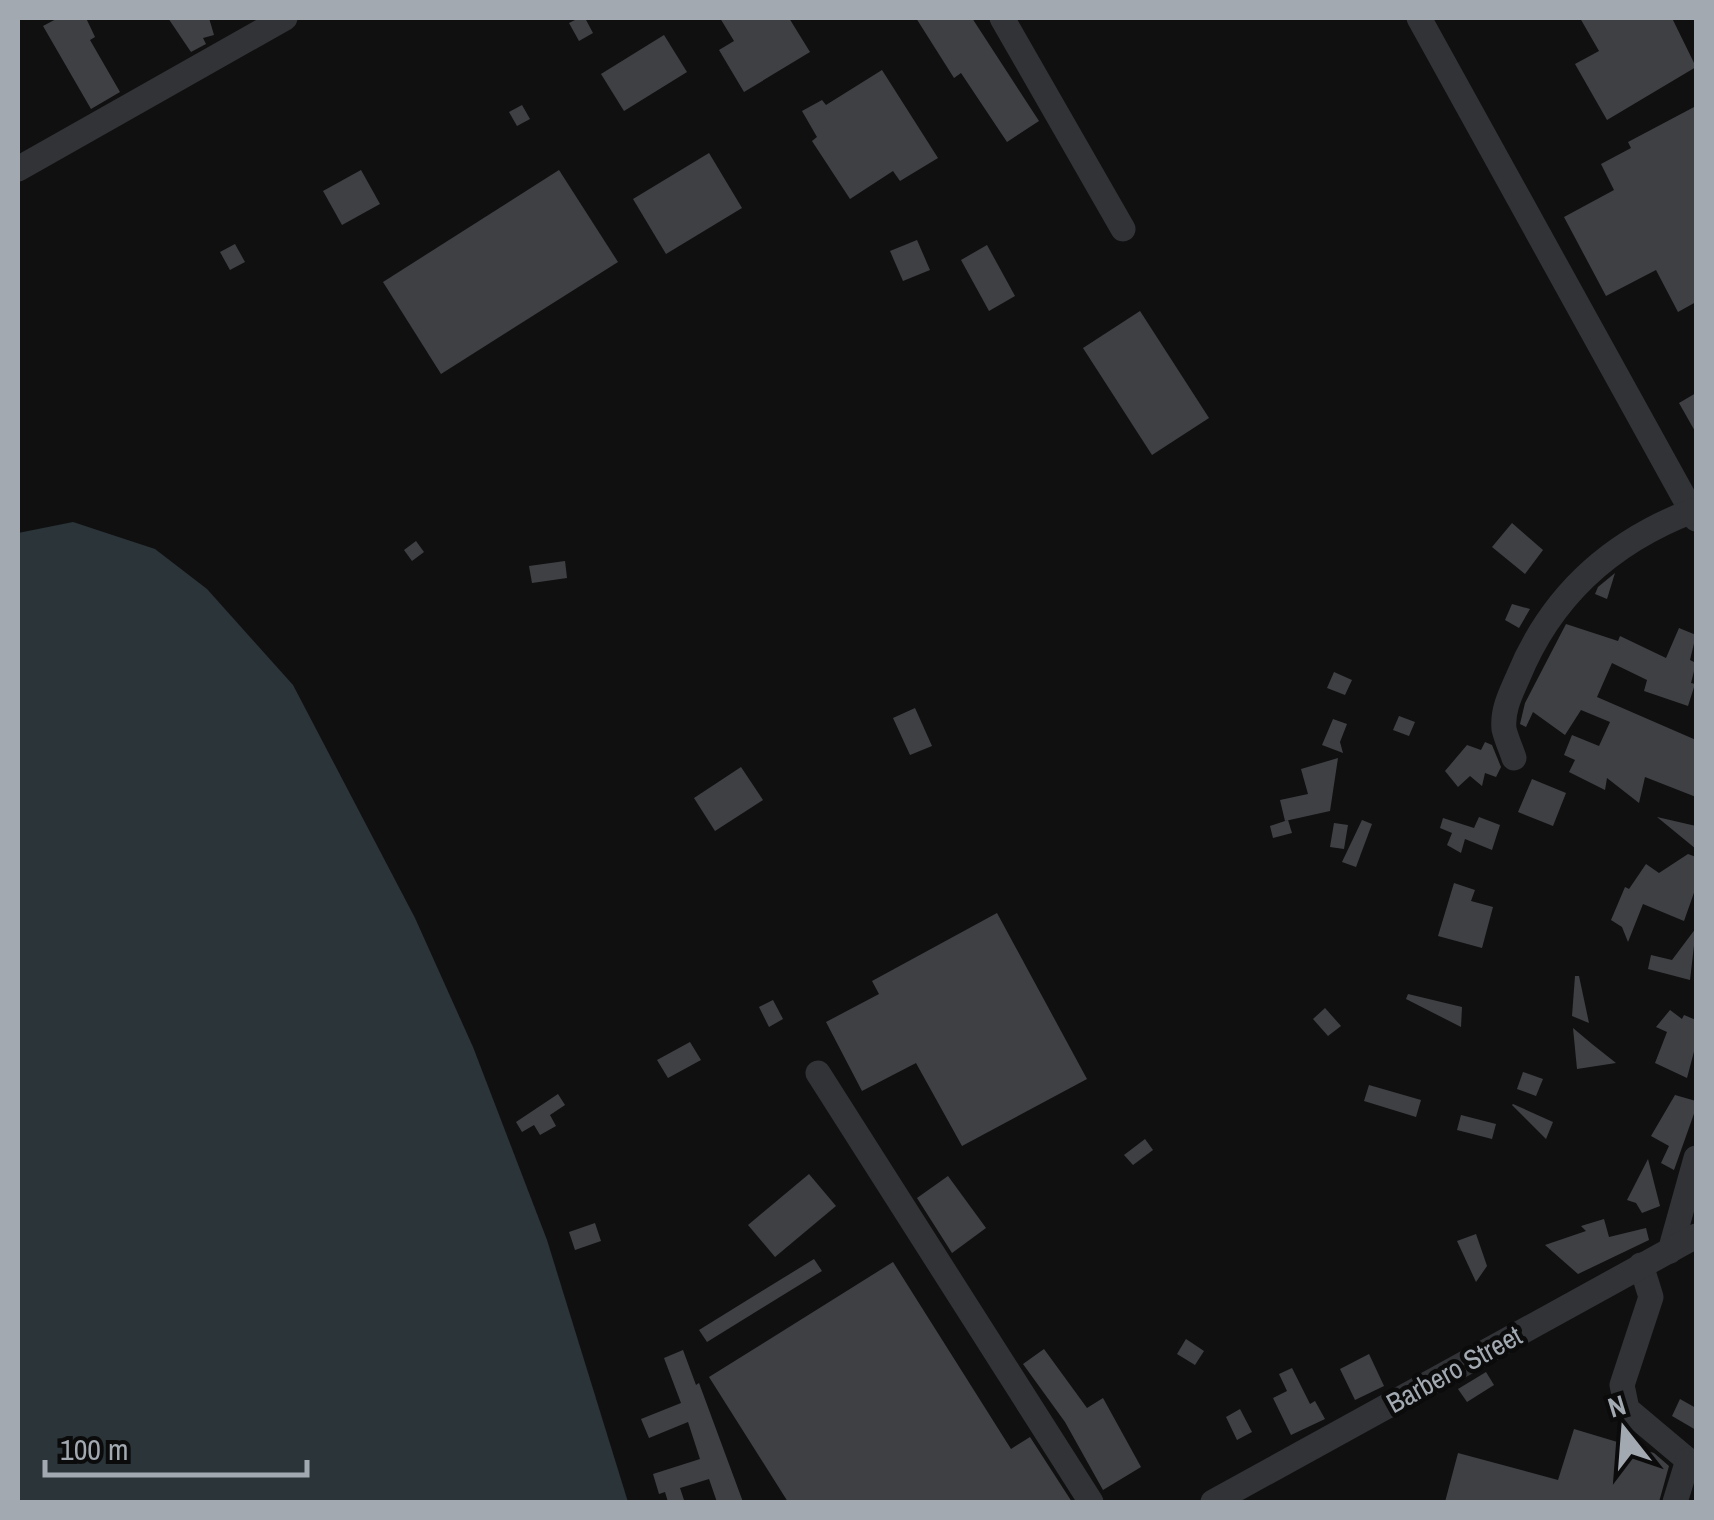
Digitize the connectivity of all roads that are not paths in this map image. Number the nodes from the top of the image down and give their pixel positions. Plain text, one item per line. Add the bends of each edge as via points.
1 (285, 18) edge
2 (1002, 18) edge
3 (1419, 18) edge
4 (18, 169) edge
5 (1123, 230) dead end
6 (1694, 515) edge
7 (1514, 758) dead end
8 (818, 1073) dead end
9 (1696, 1158) edge
10 (1696, 1236) edge
11 (1670, 1251) junction
12 (1641, 1265) junction
13 (1692, 1464) edge
14 (1091, 1502) edge
15 (1213, 1502) edge
16 (1675, 1502) edge

1 - 4 street
2 - 5 street
3 - 6 street
6 - 7 street via 1648,528 1599,562 1560,602 1532,644 1505,709
8 - 14 street
9 - 11 street
10 - 11 street, Barbero Street
11 - 12 street, Barbero Street
12 - 13 street via 1651,1297 1622,1385 1628,1408
12 - 15 street, Barbero Street
13 - 16 street

